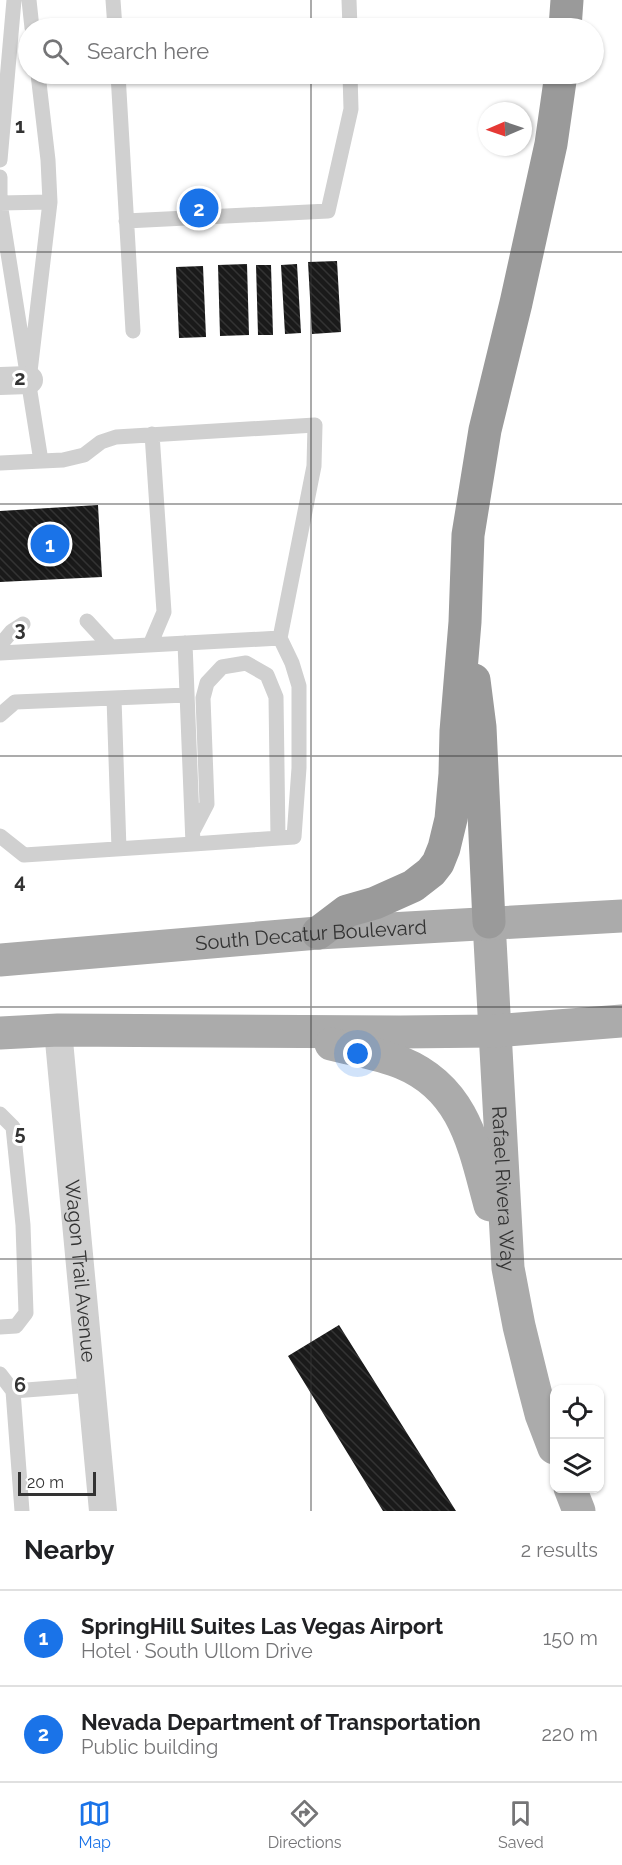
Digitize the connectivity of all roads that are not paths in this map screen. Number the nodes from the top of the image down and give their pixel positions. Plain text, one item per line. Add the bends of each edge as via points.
1 (14, 0) edge
2 (29, 0) edge
3 (113, 0) edge
4 (349, 0) edge
5 (567, 0) edge
6 (31, 18) edge
7 (114, 18) edge
8 (350, 18) edge
9 (566, 18) edge
10 (39, 84) edge
11 (119, 84) edge
12 (350, 84) edge
13 (560, 84) edge
14 (0, 160) edge
15 (0, 177) edge
16 (50, 202) junction
17 (0, 208) edge
18 (126, 221) junction
19 (133, 331) dead end
20 (29, 380) junction
21 (0, 381) edge
22 (152, 434) junction
23 (41, 461) junction
24 (0, 463) edge
25 (87, 621) dead end
26 (465, 622) junction
27 (23, 624) dead end
28 (280, 638) junction
29 (185, 643) junction
30 (0, 645) edge
31 (150, 645) junction
32 (111, 647) junction
33 (0, 653) edge
34 (187, 695) junction
35 (114, 698) junction
36 (0, 715) edge
37 (0, 836) edge
38 (193, 837) junction
39 (278, 838) junction
40 (119, 849) junction
41 (622, 916) edge
42 (489, 922) junction
43 (318, 933) junction
44 (0, 960) edge
45 (622, 1021) edge
46 (58, 1030) junction
47 (277, 1030) junction
48 (494, 1030) junction
49 (0, 1033) edge
50 (0, 1114) edge
51 (508, 1268) junction
52 (0, 1327) edge
53 (0, 1374) edge
54 (92, 1385) junction
55 (14, 1391) junction
56 (551, 1439) edge
57 (572, 1493) edge
58 (22, 1511) edge
59 (103, 1511) edge
60 (579, 1511) edge

1 - 14 lane
2 - 6 lane
3 - 7 lane
4 - 8 lane
5 - 9 highway
10 - 16 lane
11 - 18 lane
12 - 18 lane via 351,109 328,211
13 - 26 highway via 551,144 485,430 468,535
15 - 17 lane
16 - 17 lane
16 - 20 lane
17 - 20 lane
18 - 19 lane
20 - 21 street
20 - 23 lane
22 - 23 lane via 116,437 84,455
22 - 28 lane via 315,425 314,466
22 - 31 lane via 164,612
23 - 24 lane
25 - 32 lane
26 - 42 highway via 480,727
26 - 43 highway via 451,819 438,863 413,886 346,911
27 - 30 lane
28 - 29 lane
28 - 39 lane via 299,686 299,745 294,837
29 - 31 lane
29 - 34 lane
31 - 32 lane
32 - 33 lane
34 - 35 lane
34 - 38 lane
35 - 36 lane via 15,702
35 - 40 lane
37 - 40 lane via 24,855
38 - 39 lane
38 - 39 lane via 207,804 203,698 207,683 222,667 246,663 267,675 276,697
38 - 40 lane
41 - 42 main road, South Decatur Boulevard
42 - 43 main road, South Decatur Boulevard
42 - 48 main road, Rafael Rivera Way
43 - 44 main road, South Decatur Boulevard
45 - 48 main road
46 - 47 main road
46 - 49 main road
46 - 54 street, Wagon Trail Avenue
47 - 48 main road
47 - 51 main road via 400,1062 444,1091 467,1125
48 - 51 main road, Rafael Rivera Way
50 - 52 lane via 13,1127 23,1225 26,1313 16,1326
51 - 56 main road, Rafael Rivera Way via 533,1383
53 - 55 lane
54 - 55 lane
54 - 59 street, Wagon Trail Avenue
55 - 58 lane
57 - 60 main road

